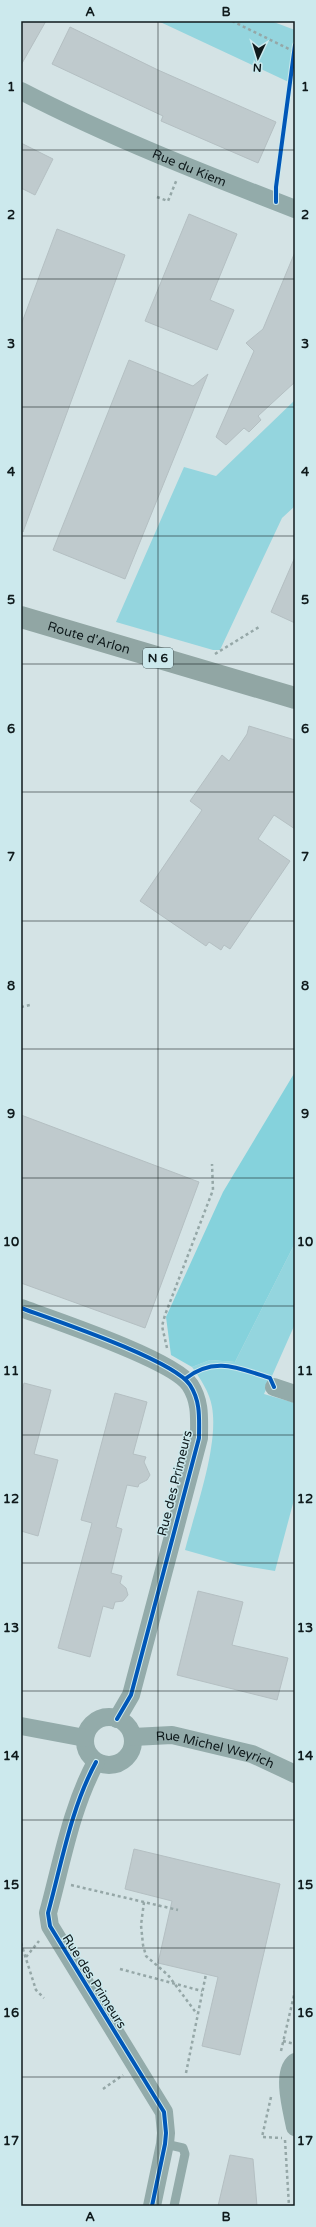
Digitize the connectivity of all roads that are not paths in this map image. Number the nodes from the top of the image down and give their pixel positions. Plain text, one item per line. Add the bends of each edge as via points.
1 (21, 91) edge
2 (295, 209) edge
3 (21, 617) edge
4 (295, 698) edge
5 (21, 1308) edge
6 (274, 1387) dead end
7 (295, 1394) edge
8 (117, 1719) junction
9 (21, 1726) edge
10 (133, 1737) junction
11 (85, 1738) junction
12 (96, 1762) junction
13 (295, 1774) edge
14 (295, 2062) edge
15 (295, 2127) edge
16 (165, 2144) junction
17 (152, 2206) edge
18 (174, 2206) edge

1 - 2 street, Rue du Kiem via 84,123 182,166
3 - 4 main road, Route d'Arlon / N 6
5 - 8 street, Rue des Primeurs via 141,1354 172,1370 190,1385 200,1408 199,1438 131,1695
6 - 7 street
8 - 10 street via 127,1726
8 - 11 street via 99,1719 87,1730
9 - 11 street
10 - 12 street via 133,1746 124,1760 110,1766
10 - 13 street, Rue Michel Weyrich via 179,1737 252,1754
11 - 12 street via 86,1750
12 - 16 street, Rue des Primeurs via 84,1783 70,1830 48,1912 50,1926 164,2112
14 - 15 street via 288,2073
16 - 17 street, Rue des Primeurs
16 - 18 lane via 183,2148 185,2154

